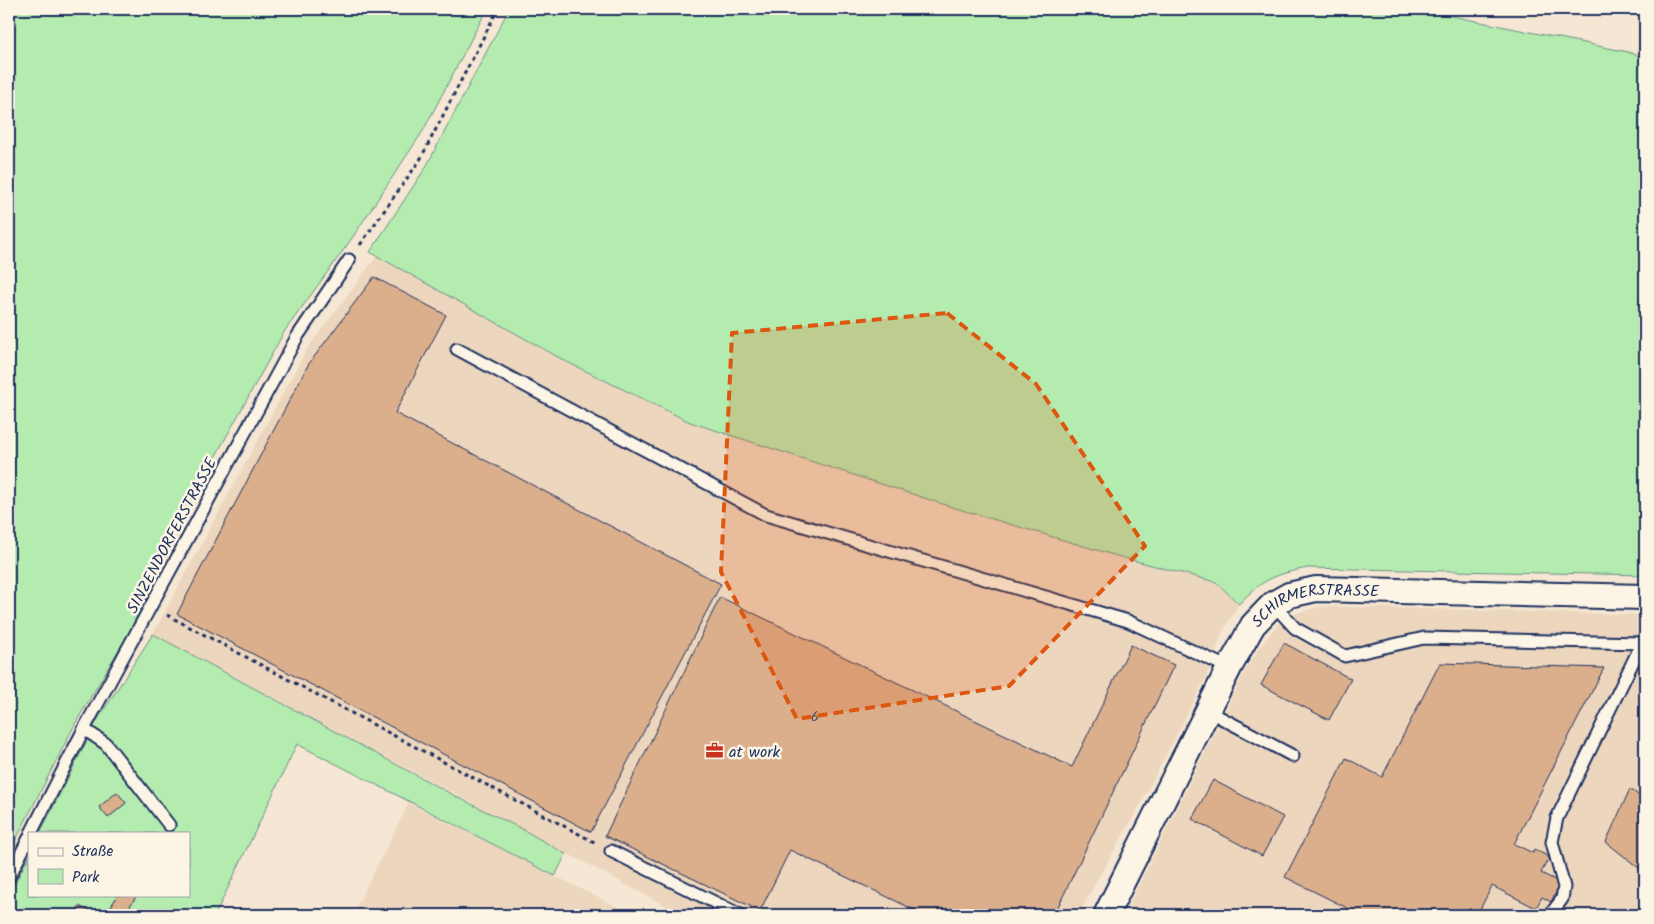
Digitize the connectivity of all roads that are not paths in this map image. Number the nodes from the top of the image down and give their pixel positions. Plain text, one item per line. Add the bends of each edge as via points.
1 (349, 260) road end
2 (457, 350) dead end
3 (1645, 596) edge
4 (1273, 604) junction
5 (1644, 640) edge
6 (1229, 668) junction
7 (1208, 711) junction
8 (84, 729) junction
9 (1294, 756) dead end
10 (169, 825) dead end
11 (32, 832) edge
12 (28, 840) edge
13 (611, 851) road end
14 (9, 877) edge
15 (740, 915) edge
16 (1106, 915) edge
17 (1550, 915) edge

1 - 8 lane, SINZENDORFERSTRASSE via 297,337
2 - 6 lane via 766,515 1128,621
3 - 4 street, SCHIRMERSTRASSE via 1316,589 1289,595
4 - 5 lane via 1295,628 1345,656 1424,638
4 - 6 street, SCHIRMERSTRASSE via 1253,626
5 - 17 lane via 1556,818 1552,842 1564,887 1562,899
6 - 7 street, SCHIRMERSTRASSE
7 - 9 lane
7 - 16 street, SCHIRMERSTRASSE
8 - 10 lane via 106,744
8 - 11 lane, SINZENDORFERSTRASSE
12 - 14 lane
13 - 15 lane

